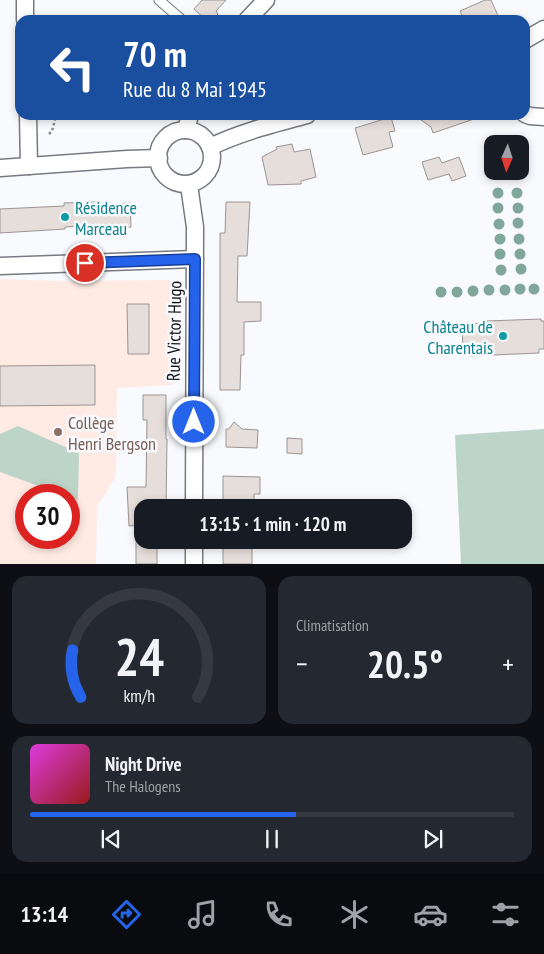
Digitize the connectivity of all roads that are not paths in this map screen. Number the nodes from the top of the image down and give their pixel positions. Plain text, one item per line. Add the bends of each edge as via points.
1 (25, 0) edge
2 (159, 0) edge
3 (266, 0) edge
4 (25, 15) edge
5 (176, 15) edge
6 (252, 15) edge
7 (544, 29) edge
8 (530, 37) edge
9 (530, 116) edge
10 (544, 118) edge
11 (28, 120) edge
12 (290, 120) edge
13 (188, 122) edge
14 (210, 147) junction
15 (159, 158) junction
16 (29, 166) junction
17 (0, 168) edge
18 (189, 185) junction
19 (195, 259) junction
20 (0, 266) edge
21 (194, 499) edge
22 (194, 549) edge
23 (194, 564) edge

1 - 4 street
2 - 5 lane
3 - 6 street
7 - 8 street
9 - 10 street
11 - 16 street
12 - 14 street
13 - 14 street
13 - 15 street via 168,136
14 - 18 street via 211,166 206,175
15 - 16 street
15 - 18 street via 167,179
16 - 17 street
18 - 19 street, Rue Victor Hugo via 196,227
19 - 20 street
19 - 21 street, Rue Victor Hugo
22 - 23 street

